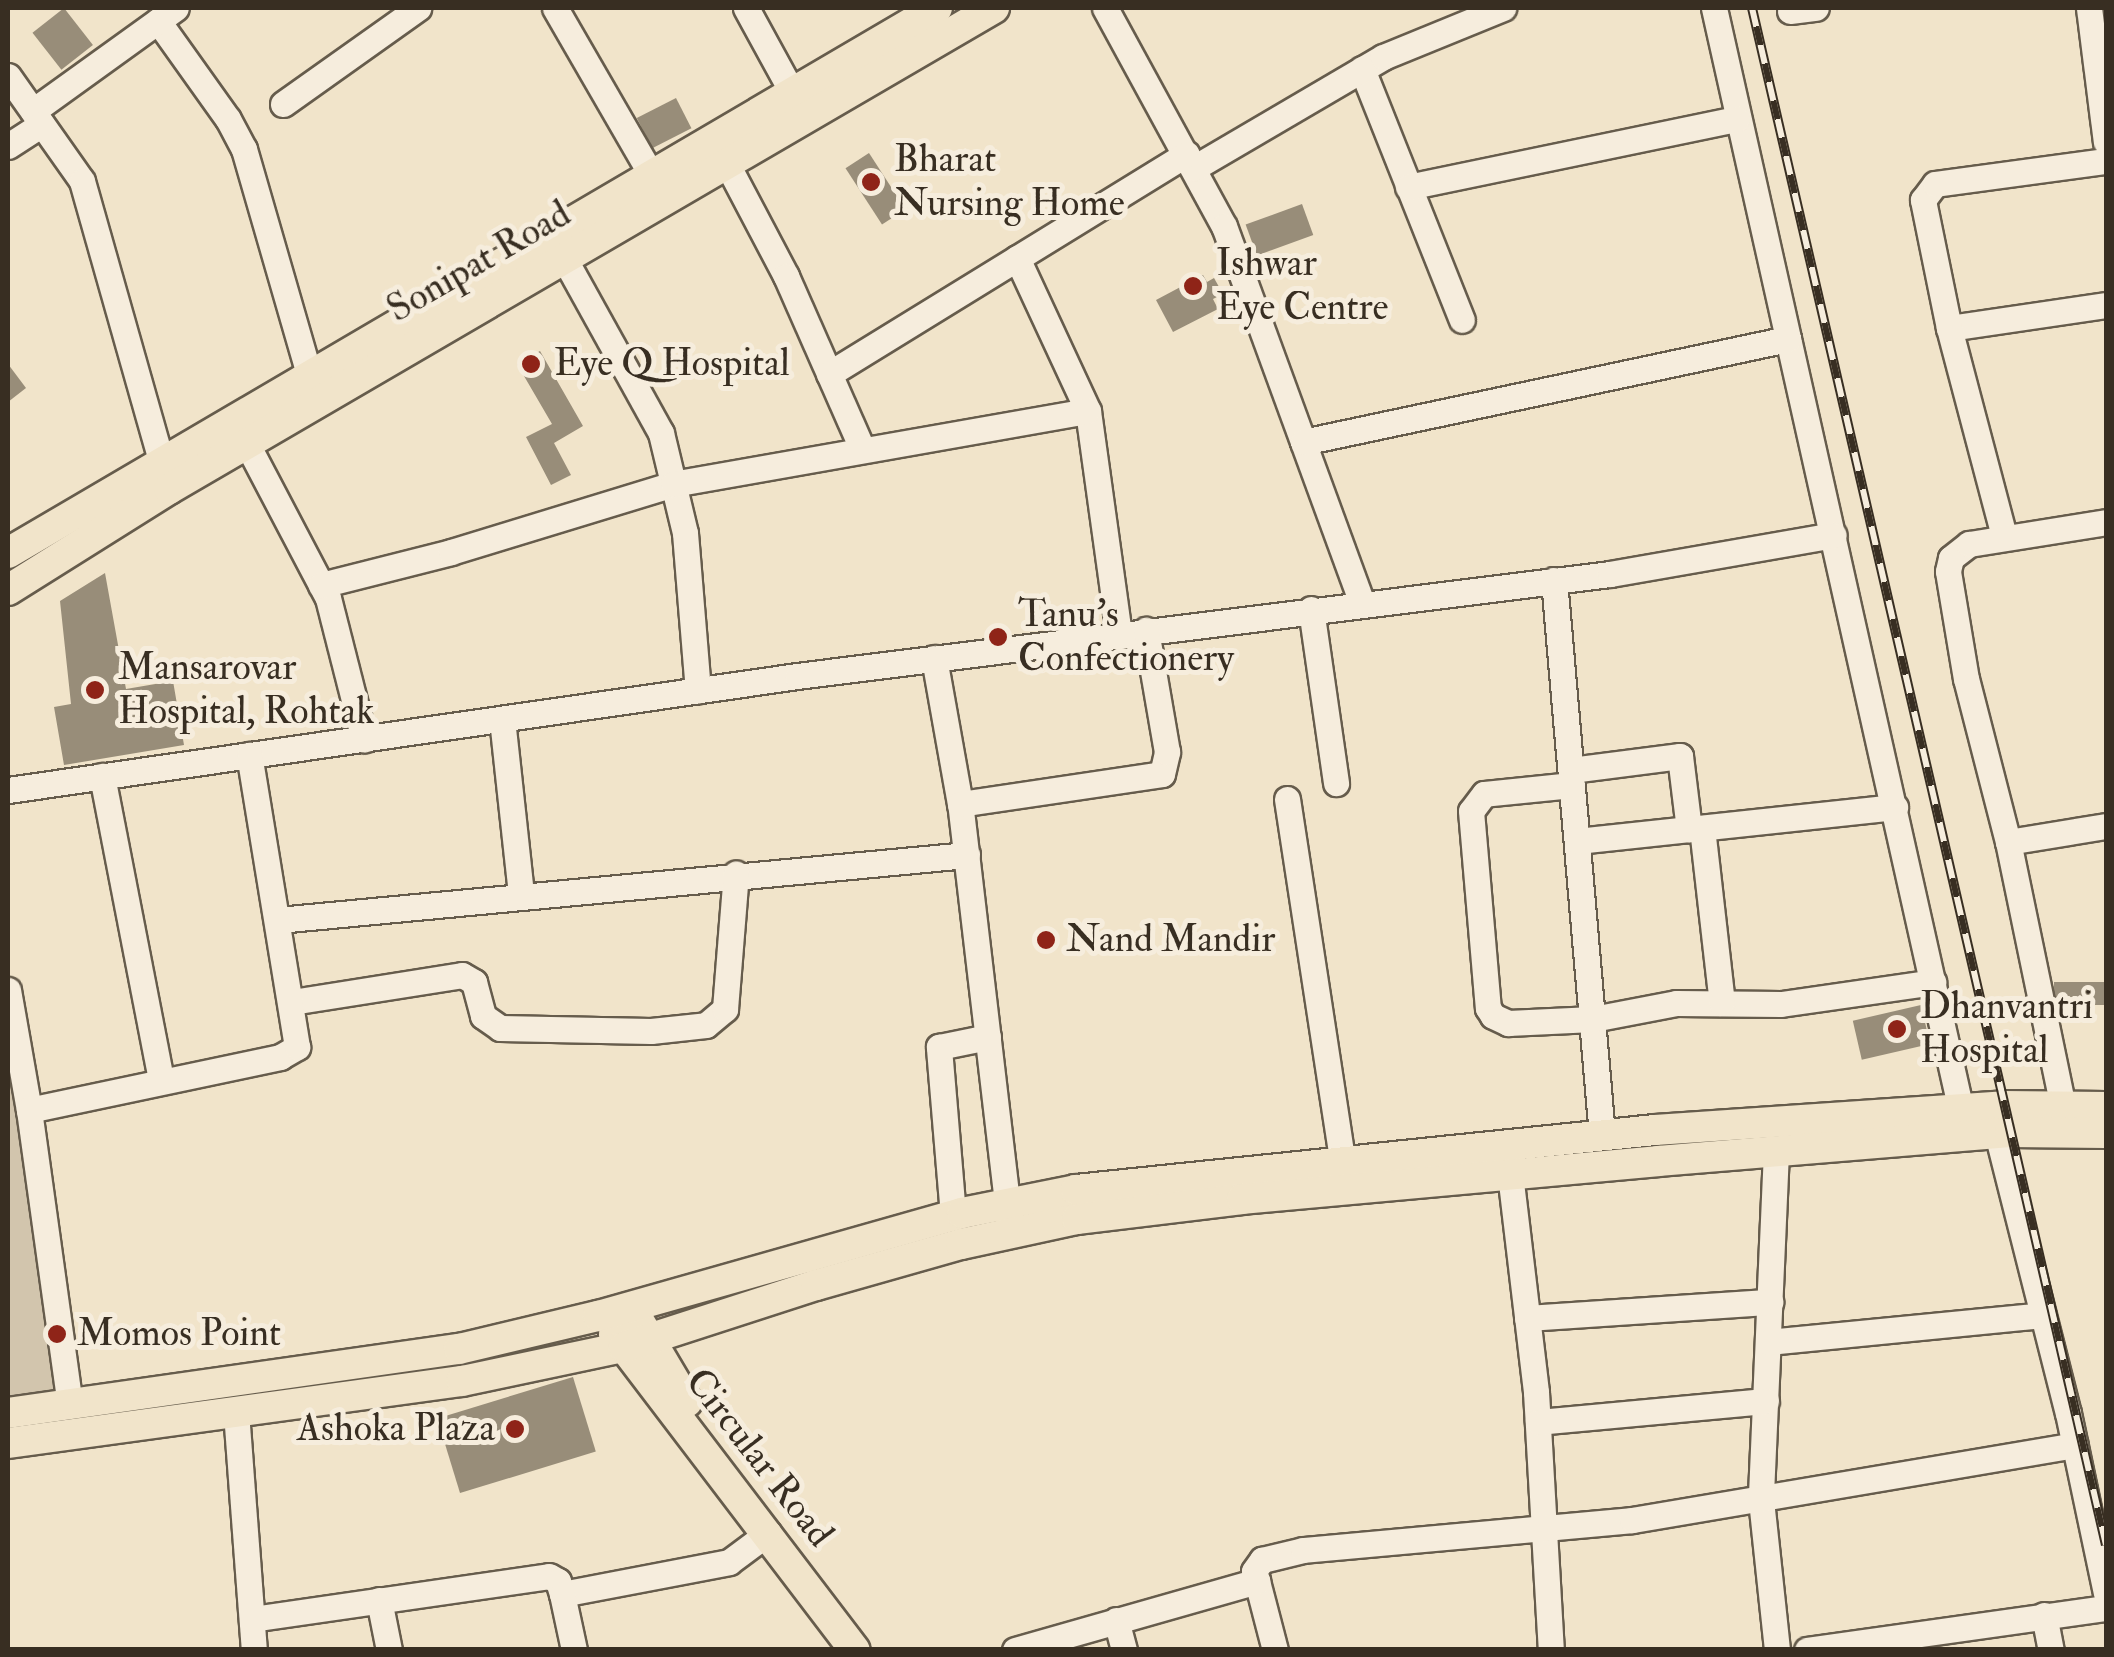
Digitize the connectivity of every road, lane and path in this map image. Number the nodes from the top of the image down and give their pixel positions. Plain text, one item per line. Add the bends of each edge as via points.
1 (418, 8) edge
2 (555, 8) edge
3 (746, 8) edge
4 (937, 8) edge
5 (994, 8) edge
6 (1105, 8) edge
7 (1503, 8) edge
8 (1714, 8) edge
9 (1816, 8) edge
10 (2088, 8) edge
11 (1790, 12) dead end
12 (167, 14) edge
13 (1362, 69) junction
14 (8, 76) edge
15 (792, 92) junction
16 (283, 104) dead end
17 (37, 117) junction
18 (1737, 119) junction
19 (2106, 142) edge
20 (8, 146) edge
21 (1191, 161) junction
22 (2106, 161) edge
23 (726, 164) junction
24 (651, 174) junction
25 (1408, 187) junction
26 (564, 258) junction
27 (1017, 258) junction
28 (2106, 305) edge
29 (1462, 320) dead end
30 (1949, 328) junction
31 (1788, 339) junction
32 (309, 374) junction
33 (829, 374) junction
34 (1088, 411) junction
35 (1303, 442) junction
36 (247, 444) junction
37 (862, 448) junction
38 (161, 461) junction
39 (673, 484) junction
40 (2106, 522) edge
41 (1834, 535) junction
42 (2004, 536) junction
43 (8, 552) edge
44 (1554, 580) junction
45 (322, 585) junction
46 (8, 590) edge
47 (1362, 603) junction
48 (1311, 609) junction
49 (1146, 630) junction
50 (1119, 634) junction
51 (934, 658) junction
52 (698, 690) junction
53 (502, 719) junction
54 (364, 739) junction
55 (249, 756) junction
56 (102, 776) junction
57 (1571, 778) junction
58 (1336, 783) dead end
59 (8, 790) edge
60 (1287, 798) dead end
61 (960, 804) junction
62 (1895, 807) junction
63 (2106, 826) edge
64 (1696, 828) junction
65 (1577, 842) junction
66 (2008, 842) junction
67 (967, 854) junction
68 (736, 874) junction
69 (521, 895) junction
70 (278, 920) junction
71 (1933, 982) junction
72 (8, 990) edge
73 (292, 1002) junction
74 (1722, 1003) junction
75 (1593, 1019) junction
76 (988, 1037) junction
77 (160, 1080) junction
78 (2064, 1106) junction
79 (2106, 1107) edge
80 (29, 1110) junction
81 (1961, 1110) junction
82 (1998, 1133) junction
83 (2106, 1133) edge
84 (1602, 1136) junction
85 (1776, 1152) junction
86 (1342, 1160) junction
87 (1509, 1160) junction
88 (1157, 1195) junction
89 (953, 1215) junction
90 (1009, 1219) junction
91 (1770, 1302) junction
92 (630, 1306) junction
93 (2042, 1315) junction
94 (598, 1316) junction
95 (1527, 1318) junction
96 (1768, 1342) junction
97 (636, 1343) junction
98 (1766, 1401) junction
99 (70, 1405) junction
100 (8, 1412) edge
101 (236, 1412) junction
102 (1538, 1422) junction
103 (8, 1443) edge
104 (2076, 1446) junction
105 (1761, 1500) junction
106 (1544, 1528) junction
107 (768, 1533) junction
108 (1257, 1581) junction
109 (2106, 1593) edge
110 (562, 1594) junction
111 (379, 1600) junction
112 (2106, 1608) edge
113 (2044, 1615) junction
114 (252, 1619) junction
115 (1116, 1620) junction
116 (1818, 1649) edge
117 (254, 1650) edge
118 (390, 1650) edge
119 (574, 1650) edge
120 (855, 1650) edge
121 (871, 1650) edge
122 (1014, 1650) edge
123 (1124, 1650) edge
124 (1276, 1650) edge
125 (1551, 1650) edge
126 (1777, 1650) edge
127 (2051, 1650) edge

1 - 16 street
2 - 24 street
3 - 15 street
4 - 15 main road, Sonipat Road
5 - 23 main road, Sonipat Road
6 - 21 street
7 - 13 street
8 - 18 street
9 - 11 street
10 - 19 street
12 - 17 street
12 - 32 street via 244,148
13 - 21 street
13 - 25 street
14 - 17 street
15 - 24 main road, Sonipat Road
17 - 20 street
17 - 38 street via 82,181
18 - 25 street
18 - 31 street
21 - 27 street
21 - 35 street via 1224,226
22 - 30 street via 1926,190 1928,237
23 - 26 main road, Sonipat Road
23 - 33 street
24 - 32 main road, Sonipat Road
25 - 29 street
26 - 36 main road, Sonipat Road
26 - 39 street via 661,433
27 - 33 street
27 - 34 street
28 - 30 street
30 - 42 street
31 - 35 street
31 - 41 street
32 - 38 main road, Sonipat Road
33 - 37 street
34 - 37 street
34 - 50 street
35 - 47 street
36 - 45 street
36 - 46 main road, Sonipat Road
37 - 39 street
38 - 43 main road, Sonipat Road
39 - 45 street
39 - 52 street via 685,533
40 - 42 street
41 - 44 street
41 - 62 street
42 - 66 street via 1961,549 1948,572 1966,679
44 - 47 street
44 - 57 street
45 - 54 street
47 - 48 street
48 - 49 street
48 - 58 street
49 - 50 street
49 - 61 street via 1167,752 1162,774
50 - 51 street
51 - 52 street
51 - 61 street
52 - 53 street
53 - 54 street
53 - 69 street
54 - 55 street
55 - 56 street
55 - 70 street
56 - 59 street
56 - 77 street
57 - 64 street via 1680,756
57 - 65 street
57 - 75 street via 1484,794 1470,826 1493,1016 1524,1023
60 - 86 street
61 - 67 street
62 - 64 street
62 - 71 street
63 - 66 street
64 - 65 street
64 - 74 street
65 - 75 street
66 - 78 street
67 - 68 street
67 - 76 street
68 - 69 street
68 - 73 street via 725,1009 706,1025 651,1031 500,1028 487,1022 474,982 462,975
69 - 70 street
70 - 73 street
71 - 74 street via 1782,1004
71 - 81 street
72 - 80 street
73 - 77 street via 299,1040 290,1053
74 - 75 street
75 - 84 street
76 - 89 street via 939,1047
76 - 90 street
77 - 80 street
78 - 79 main road
78 - 81 main road
80 - 99 street
81 - 84 main road
82 - 83 main road
82 - 85 main road
82 - 93 street
84 - 87 main road
85 - 87 main road
85 - 91 street
86 - 87 main road
86 - 88 main road
87 - 88 main road
87 - 95 street
88 - 90 main road
89 - 90 main road
89 - 92 main road
90 - 97 main road
91 - 95 street
91 - 96 street
92 - 94 main road
92 - 97 main road, Circular Road
93 - 96 street
93 - 104 street
94 - 97 main road, Circular Road
94 - 99 main road via 458,1349
95 - 102 street
96 - 98 street
97 - 101 main road via 462,1381
97 - 107 main road, Circular Road
97 - 121 main road, Circular Road via 676,1386
98 - 102 street
98 - 105 street
99 - 100 main road
101 - 103 main road
101 - 114 street
102 - 106 street
104 - 105 street
104 - 109 street
105 - 106 street
105 - 126 street
106 - 108 street via 1303,1550 1262,1560 1254,1572
106 - 125 street
107 - 110 street via 729,1562
107 - 120 main road, Circular Road
108 - 115 street
108 - 124 street
110 - 111 street via 558,1582 534,1576
110 - 119 street
111 - 114 street
111 - 118 street
112 - 113 street
113 - 116 street
113 - 127 street
114 - 117 street
115 - 122 street
115 - 123 street

